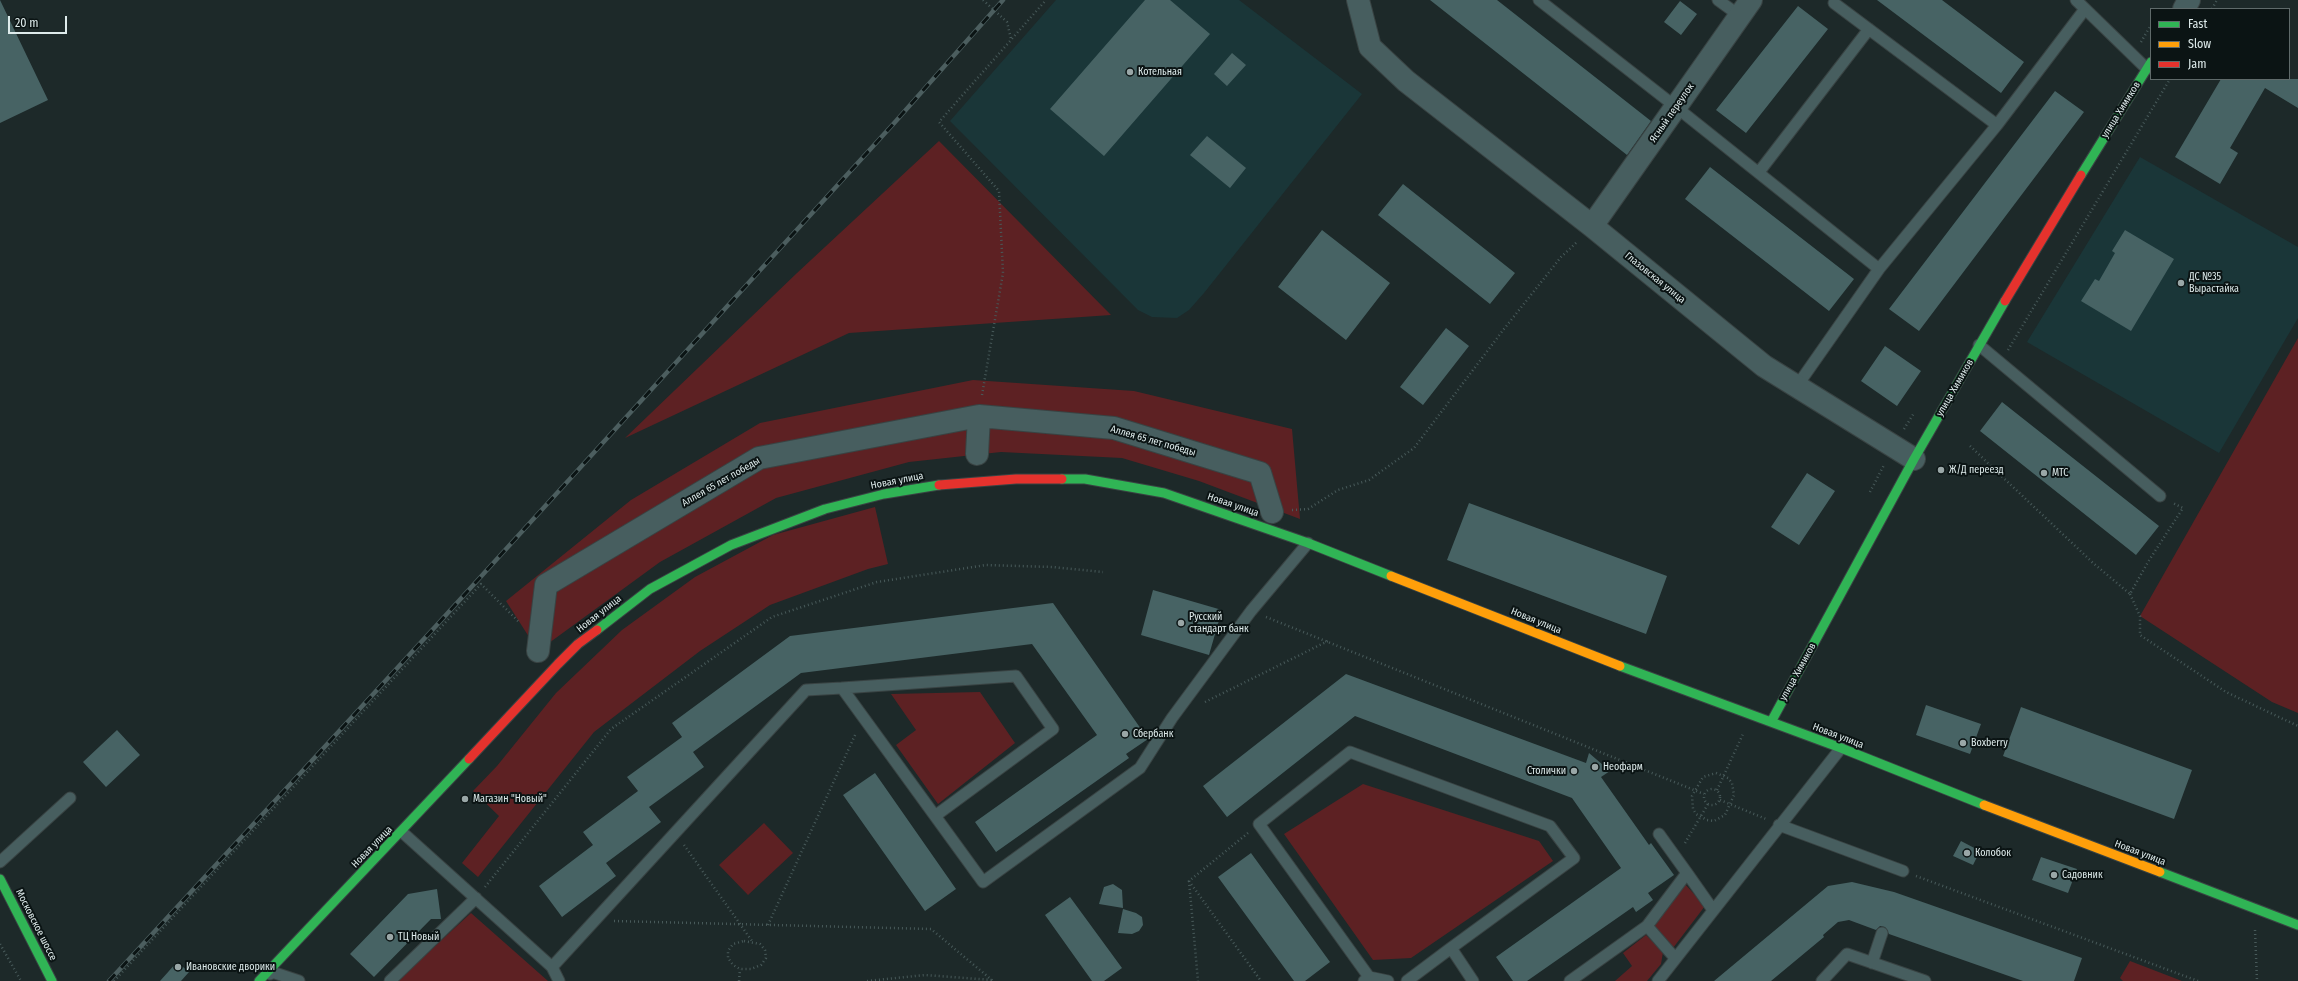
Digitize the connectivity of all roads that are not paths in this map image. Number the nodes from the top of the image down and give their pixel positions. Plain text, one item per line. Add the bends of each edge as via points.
1 (1358, 0) edge
2 (1539, 0) edge
3 (1718, 0) edge
4 (2076, 0) edge
5 (1834, 3) dead end
6 (1746, 8) edge
7 (2085, 10) junction
8 (1869, 29) junction
9 (2149, 65) edge
10 (1676, 107) junction
11 (1997, 125) junction
12 (1759, 172) junction
13 (1592, 226) junction
14 (1879, 269) junction
15 (1980, 345) junction
16 (1797, 386) junction
17 (979, 416) junction
18 (977, 454) dead end
19 (1914, 459) junction
20 (2160, 496) road end
21 (1272, 512) road end
22 (1308, 543) junction
23 (539, 646) road end
24 (842, 688) junction
25 (1771, 722) junction
26 (1841, 748) junction
27 (70, 798) dead end
28 (935, 816) junction
29 (1779, 824) junction
30 (402, 832) junction
31 (1659, 834) dead end
32 (0, 862) edge
33 (1903, 871) road end
34 (1687, 873) junction
35 (0, 879) edge
36 (476, 898) junction
37 (1713, 910) junction
38 (2298, 925) edge
39 (1647, 926) junction
40 (1882, 933) dead end
41 (1451, 948) junction
42 (1675, 958) junction
43 (1872, 963) junction
44 (552, 967) junction
45 (268, 978) edge
46 (1366, 979) edge
47 (52, 981) edge
48 (259, 981) edge
49 (299, 981) edge
50 (390, 981) edge
51 (560, 981) edge
52 (1388, 981) edge
53 (1407, 981) edge
54 (1473, 981) edge
55 (1570, 981) edge
56 (1658, 981) edge
57 (1822, 981) edge
58 (1925, 981) edge

1 - 13 street, Глазовская улица via 1370,47 1406,81
2 - 10 lane
3 - 6 lane
4 - 7 lane
5 - 8 lane
6 - 10 street, Ясный переулок
7 - 9 lane
7 - 11 lane
8 - 11 lane
8 - 12 lane
9 - 15 street, улица Химиков via 2031,256
10 - 12 lane
10 - 13 street, Ясный переулок
11 - 14 lane
12 - 14 lane
13 - 16 street, Глазовская улица via 1764,366
14 - 16 lane
15 - 19 street, улица Химиков
15 - 20 lane
16 - 19 street, Глазовская улица
17 - 18 street
17 - 21 street, Аллея 65 лет победы via 1114,428 1260,474
17 - 23 street, Аллея 65 лет победы via 759,458 546,585
19 - 25 street, улица Химиков
22 - 25 street, Новая улица via 1666,684
22 - 28 lane via 1251,611 1172,718 1140,768 983,882
22 - 30 street, Новая улица via 1164,494 1085,479 1016,479 935,485 884,494 826,509 770,529 690,565 650,588 617,613 578,644 558,664
24 - 28 lane
24 - 28 lane via 1016,676 1053,729
24 - 44 lane via 806,690
25 - 26 street, Новая улица
26 - 29 lane
26 - 38 street, Новая улица via 1922,782
27 - 32 lane
29 - 33 lane
29 - 37 lane
30 - 36 lane
30 - 45 street, Новая улица
31 - 34 lane
34 - 37 lane
34 - 39 lane
35 - 47 street, Московское шоссе
36 - 44 lane
36 - 50 lane
37 - 42 lane
39 - 42 lane
39 - 55 lane
40 - 43 lane
41 - 46 lane via 1574,858 1550,826 1350,752 1259,824
41 - 53 lane
41 - 54 lane
42 - 56 lane
43 - 57 lane via 1847,954
43 - 58 lane
44 - 51 lane
45 - 48 street, Новая улица
45 - 49 lane
46 - 52 lane

